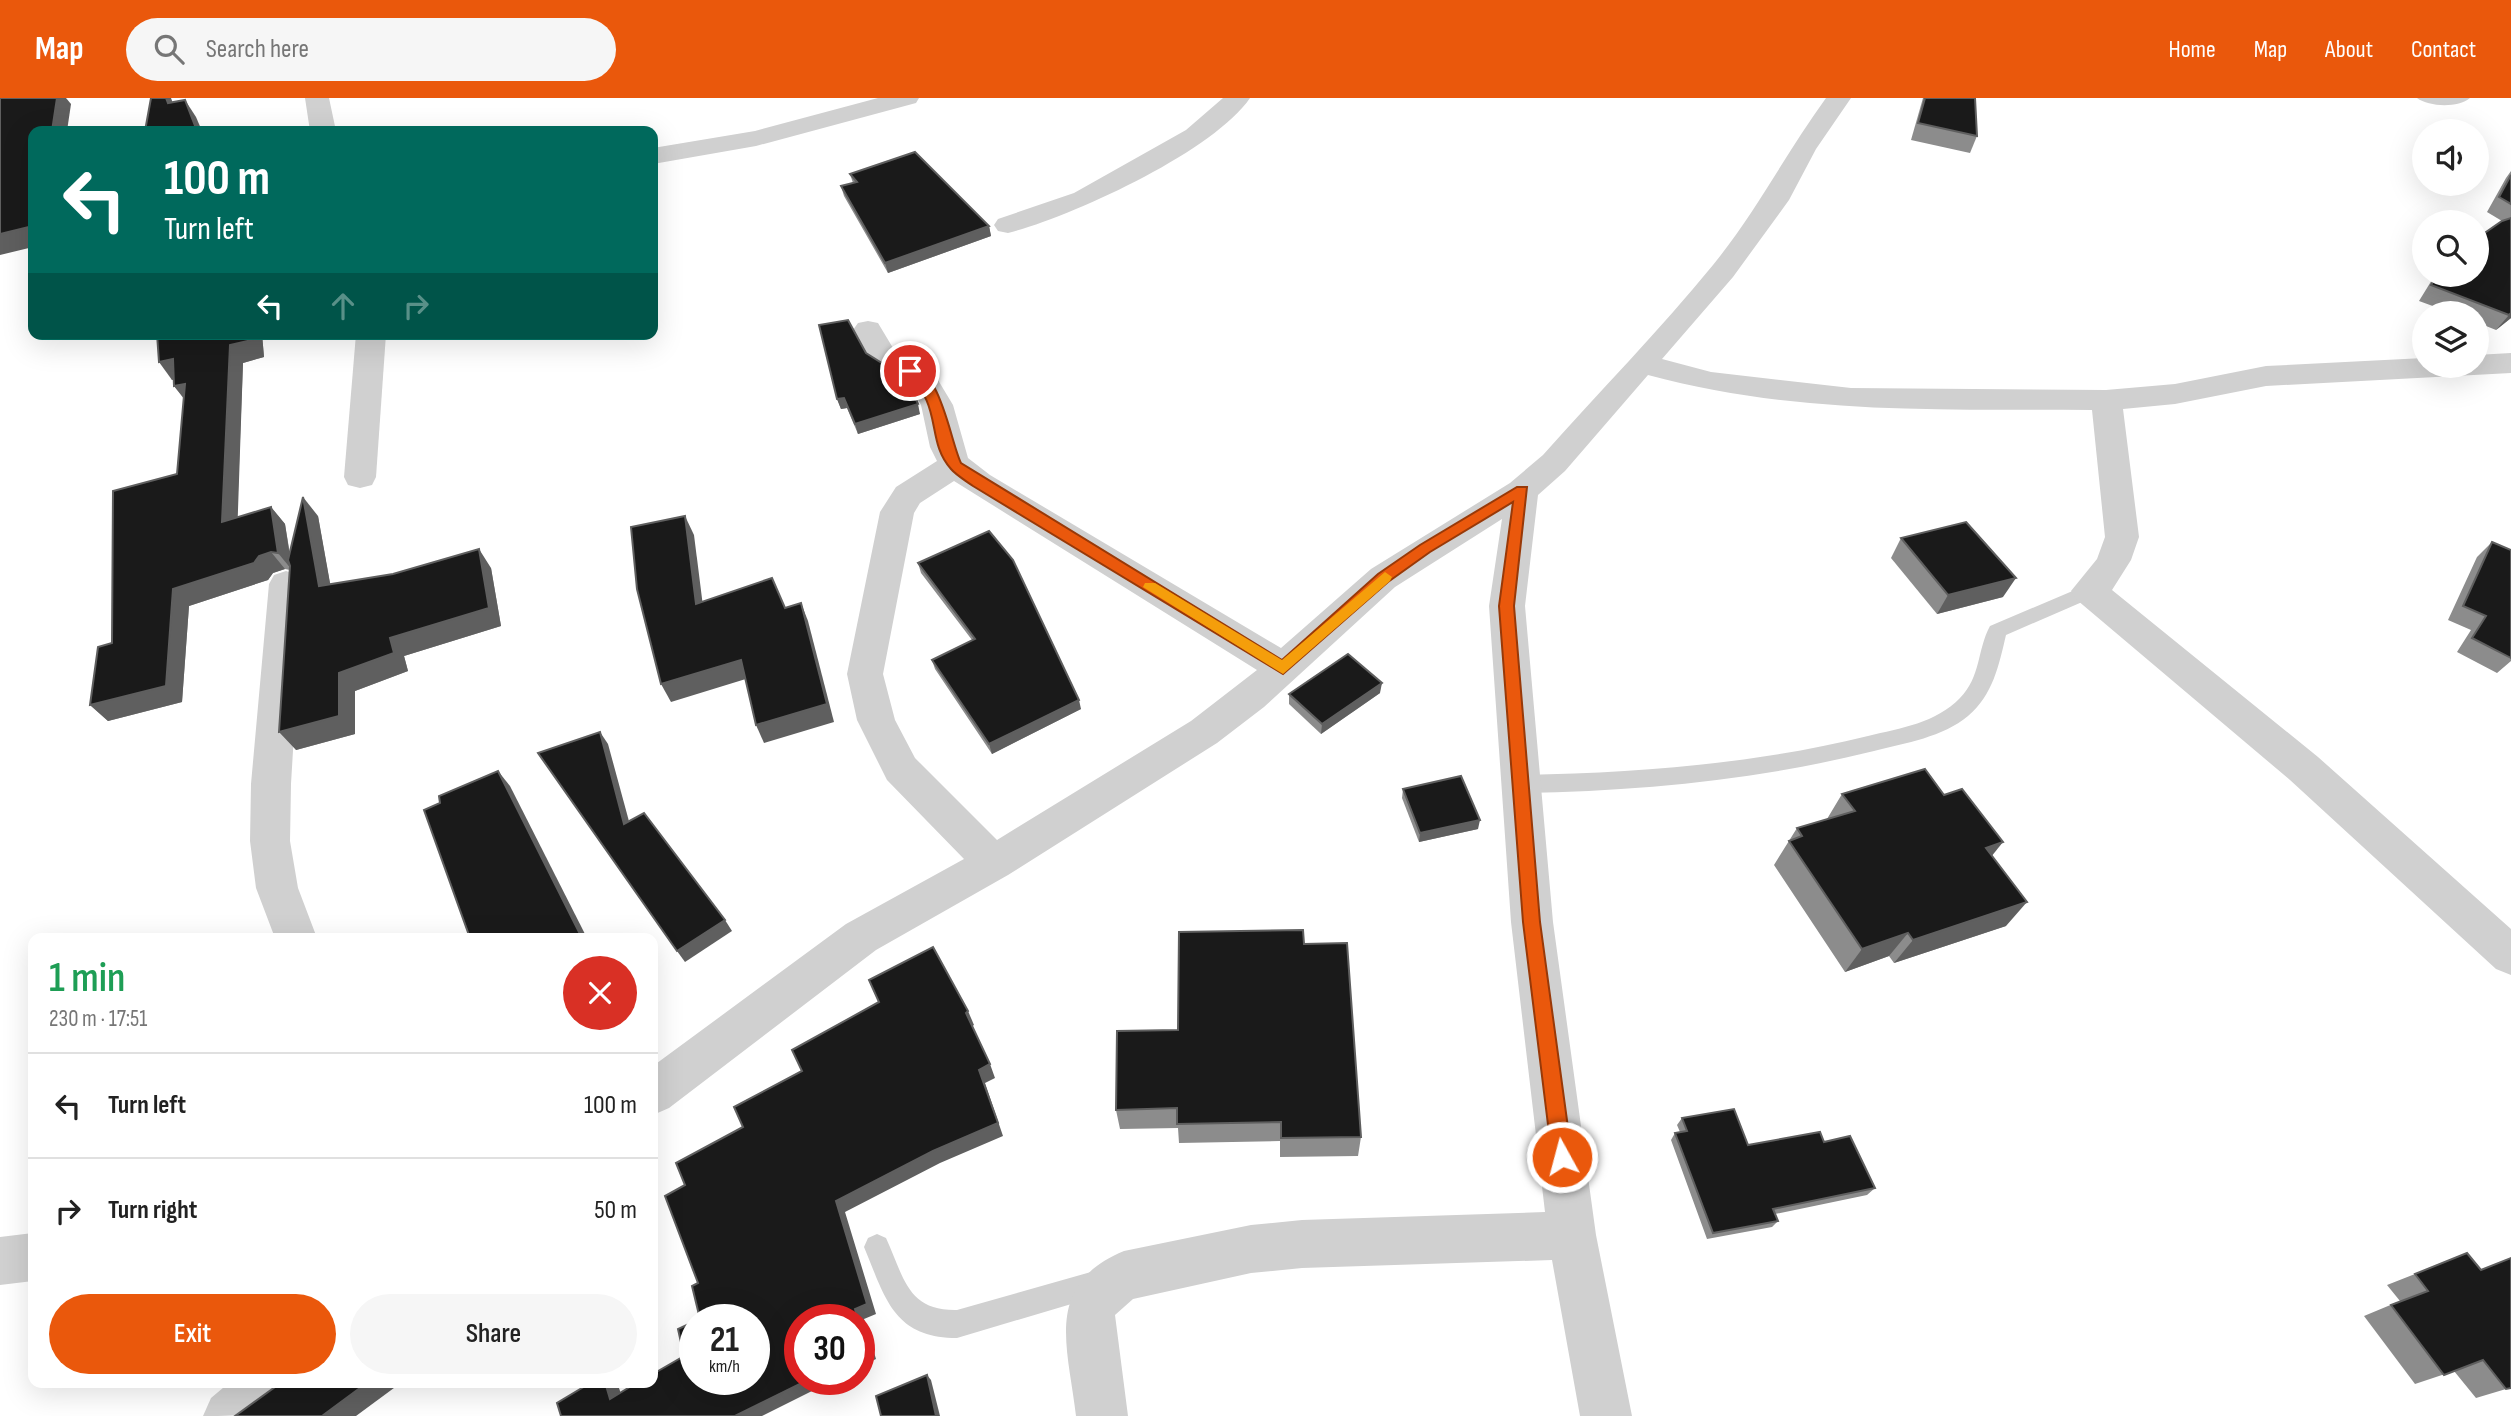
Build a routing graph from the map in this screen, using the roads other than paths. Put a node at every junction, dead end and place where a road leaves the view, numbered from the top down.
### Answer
1 (317, 98) edge
2 (907, 98) edge
3 (1238, 98) edge
4 (1839, 98) edge
5 (2424, 98) edge
6 (2463, 98) edge
7 (322, 126) edge
8 (658, 155) edge
9 (1008, 225) dead end
10 (868, 330) dead end
11 (370, 340) edge
12 (2511, 363) edge
13 (1643, 364) junction
14 (2106, 400) junction
15 (955, 466) junction
16 (359, 477) dead end
17 (1522, 491) junction
18 (286, 584) edge
19 (2089, 591) junction
20 (1283, 668) junction
21 (1521, 784) junction
22 (994, 863) junction
23 (294, 933) edge
24 (2511, 956) edge
25 (658, 1089) edge
26 (1572, 1235) junction
27 (877, 1247) dead end
28 (28, 1258) edge
29 (0, 1261) edge
30 (1124, 1276) junction
31 (265, 1388) edge
32 (229, 1416) edge
33 (1102, 1416) edge
34 (1606, 1416) edge

1 - 7 street
2 - 8 street
3 - 9 street
4 - 13 street
5 - 6 lane
10 - 15 street
11 - 16 street
12 - 14 street
13 - 14 street
13 - 17 street
14 - 19 street
15 - 20 street
15 - 22 street
17 - 20 street
17 - 21 street
18 - 23 street
19 - 21 lane
19 - 24 street
20 - 22 street
21 - 26 street
22 - 25 street
26 - 30 street
26 - 34 street
27 - 30 lane
28 - 29 street
30 - 33 street
31 - 32 street

